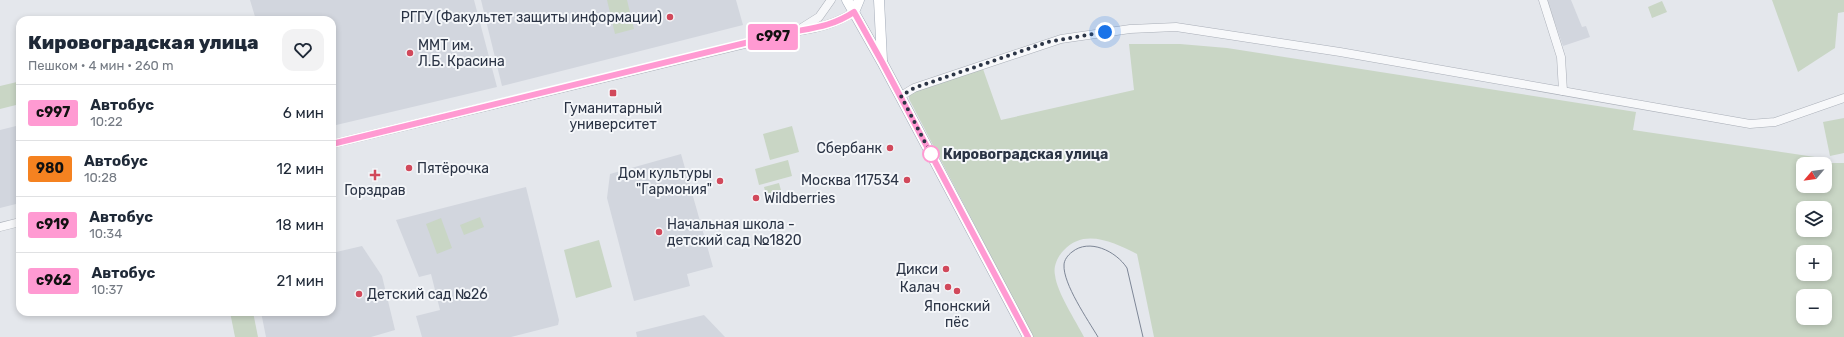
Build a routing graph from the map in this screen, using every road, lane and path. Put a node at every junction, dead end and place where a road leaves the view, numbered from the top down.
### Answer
1 (831, 0) edge
2 (847, 0) edge
3 (859, 0) edge
4 (879, 0) edge
5 (1543, 0) edge
6 (854, 12) junction
7 (794, 32) junction
8 (882, 62) junction
9 (1563, 91) junction
10 (901, 96) junction
11 (1844, 98) edge
12 (336, 143) edge
13 (16, 223) edge
14 (0, 227) edge
15 (1028, 337) edge

1 - 7 street
2 - 6 main road
3 - 6 main road
4 - 8 main road
5 - 9 street
6 - 7 street
6 - 8 main road
7 - 12 street
8 - 10 main road
9 - 10 street
9 - 11 street
10 - 15 main road
13 - 14 street

